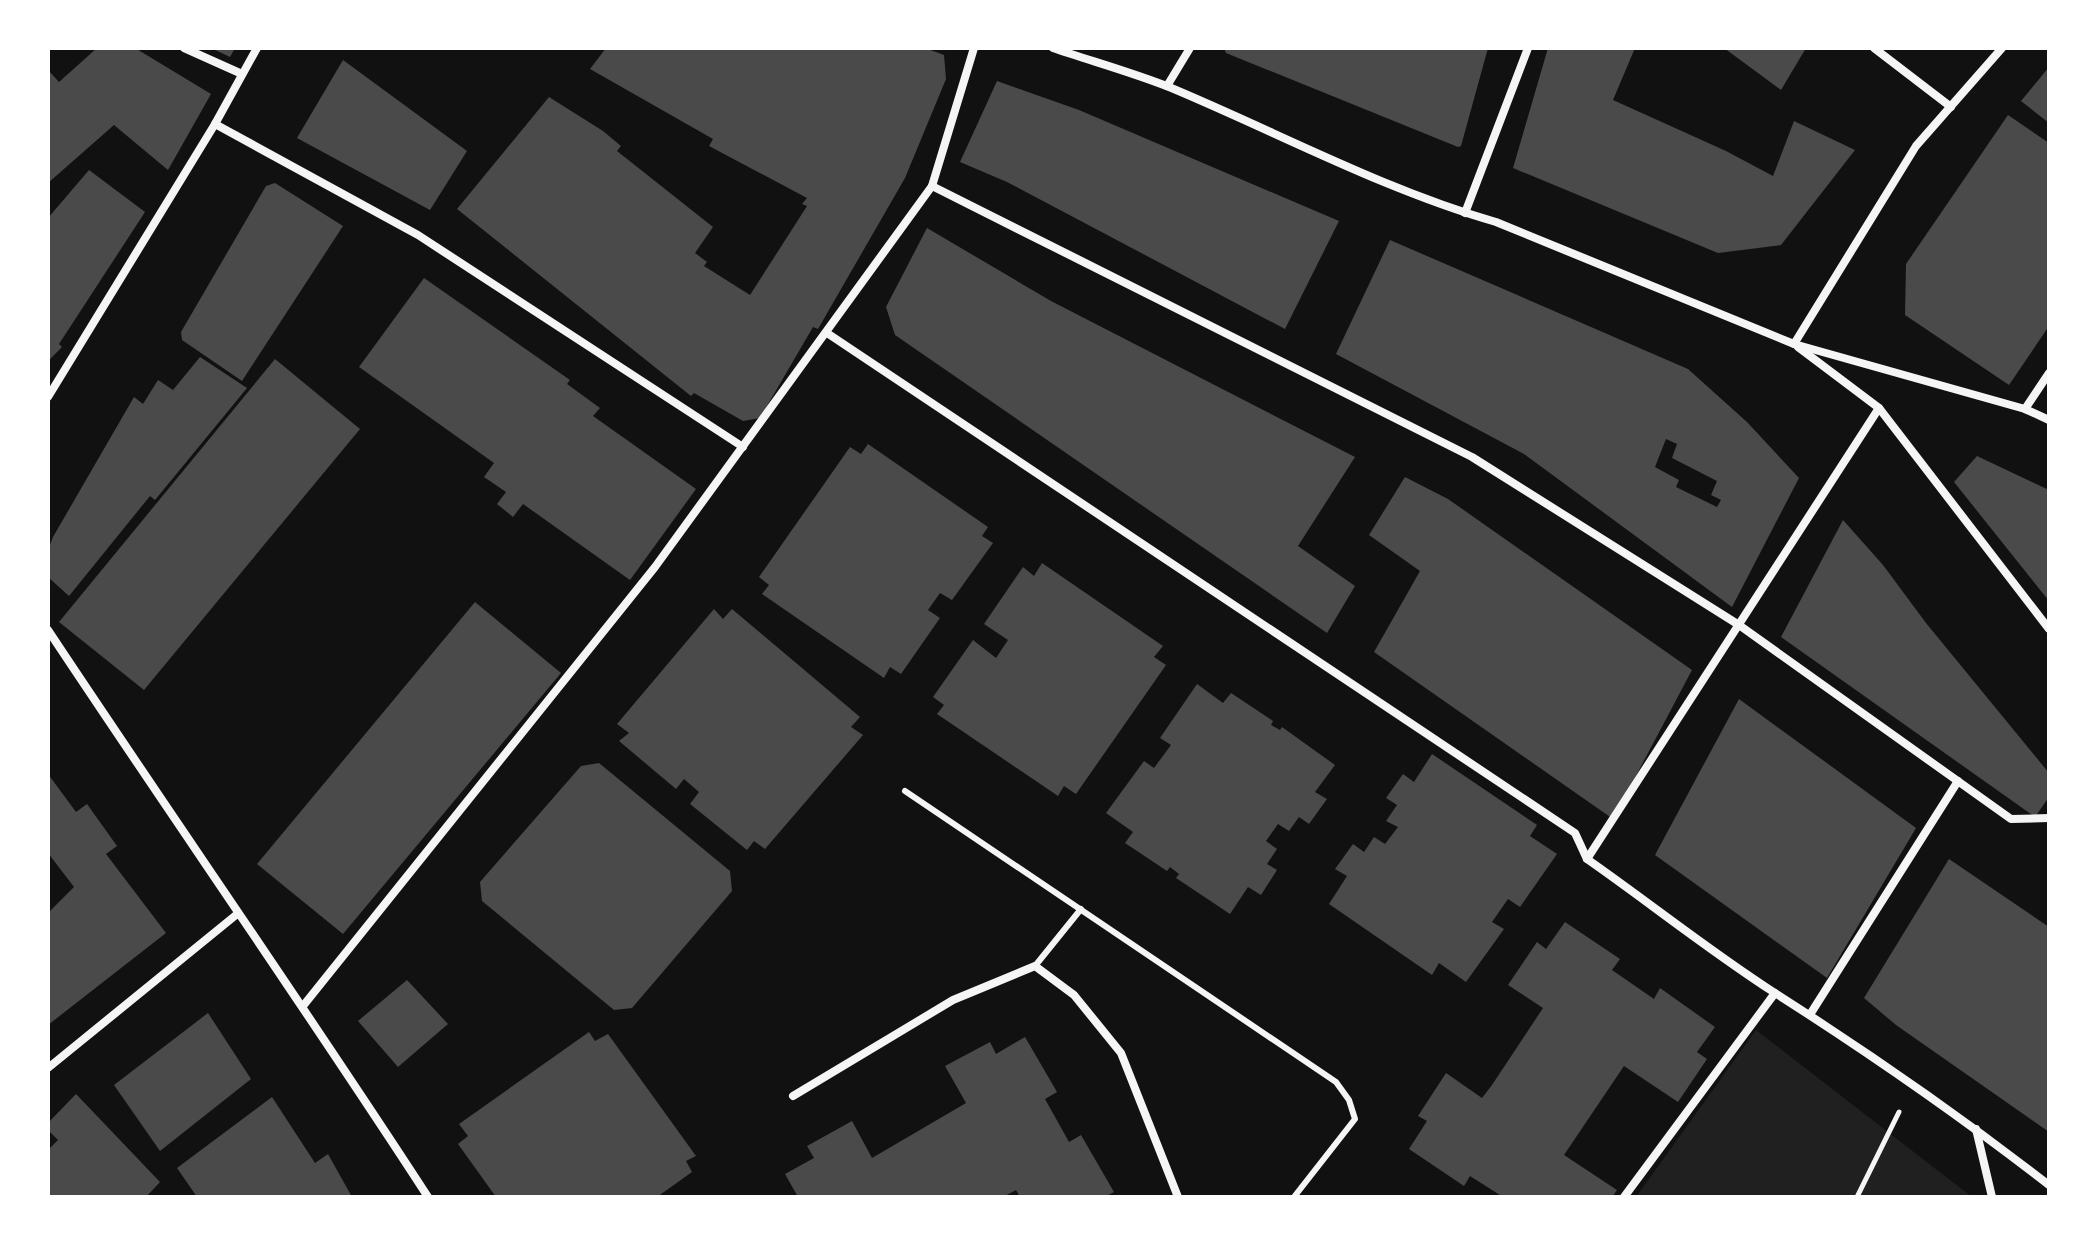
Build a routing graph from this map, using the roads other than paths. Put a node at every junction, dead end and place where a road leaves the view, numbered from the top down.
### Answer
1 (184, 48) edge
2 (257, 48) edge
3 (974, 48) edge
4 (1053, 48) edge
5 (1190, 48) edge
6 (1528, 48) edge
7 (1874, 48) edge
8 (2002, 48) edge
9 (242, 74) junction
10 (1167, 86) junction
11 (1951, 107) junction
12 (215, 124) junction
13 (932, 186) junction
14 (1465, 213) junction
15 (827, 333) junction
16 (1794, 344) junction
17 (2049, 373) edge
18 (48, 397) edge
19 (1879, 408) junction
20 (2025, 409) junction
21 (2049, 420) edge
22 (743, 447) junction
23 (1739, 625) junction
24 (2049, 629) edge
25 (48, 630) edge
26 (1958, 781) junction
27 (905, 791) dead end
28 (2049, 818) edge
29 (1587, 859) junction
30 (1081, 909) junction
31 (236, 915) junction
32 (1035, 966) junction
33 (1775, 993) junction
34 (303, 1006) junction
35 (1811, 1013) junction
36 (48, 1068) edge
37 (793, 1096) dead end
38 (1976, 1129) junction
39 (2049, 1185) edge
40 (428, 1197) edge
41 (1178, 1197) edge
42 (1294, 1197) edge
43 (1624, 1197) edge
44 (1992, 1197) edge

1 - 9 street
2 - 9 street
3 - 13 street
4 - 10 street
5 - 10 street
6 - 14 street
7 - 11 street
8 - 11 street
9 - 12 street
10 - 14 street
11 - 16 street
12 - 18 street
12 - 22 street
13 - 15 street
13 - 23 street
14 - 16 street
15 - 22 street
15 - 29 street
16 - 19 street
16 - 20 street
17 - 20 street
19 - 23 street
19 - 24 street
20 - 21 street
22 - 34 street
23 - 26 street
23 - 29 street
25 - 31 street
26 - 28 street
26 - 35 street
27 - 30 lane
29 - 33 street
30 - 32 lane
30 - 42 lane
31 - 34 street
31 - 36 street
32 - 37 street
32 - 41 street
33 - 35 street
33 - 43 street
34 - 40 street
35 - 38 street
38 - 39 street
38 - 44 street

